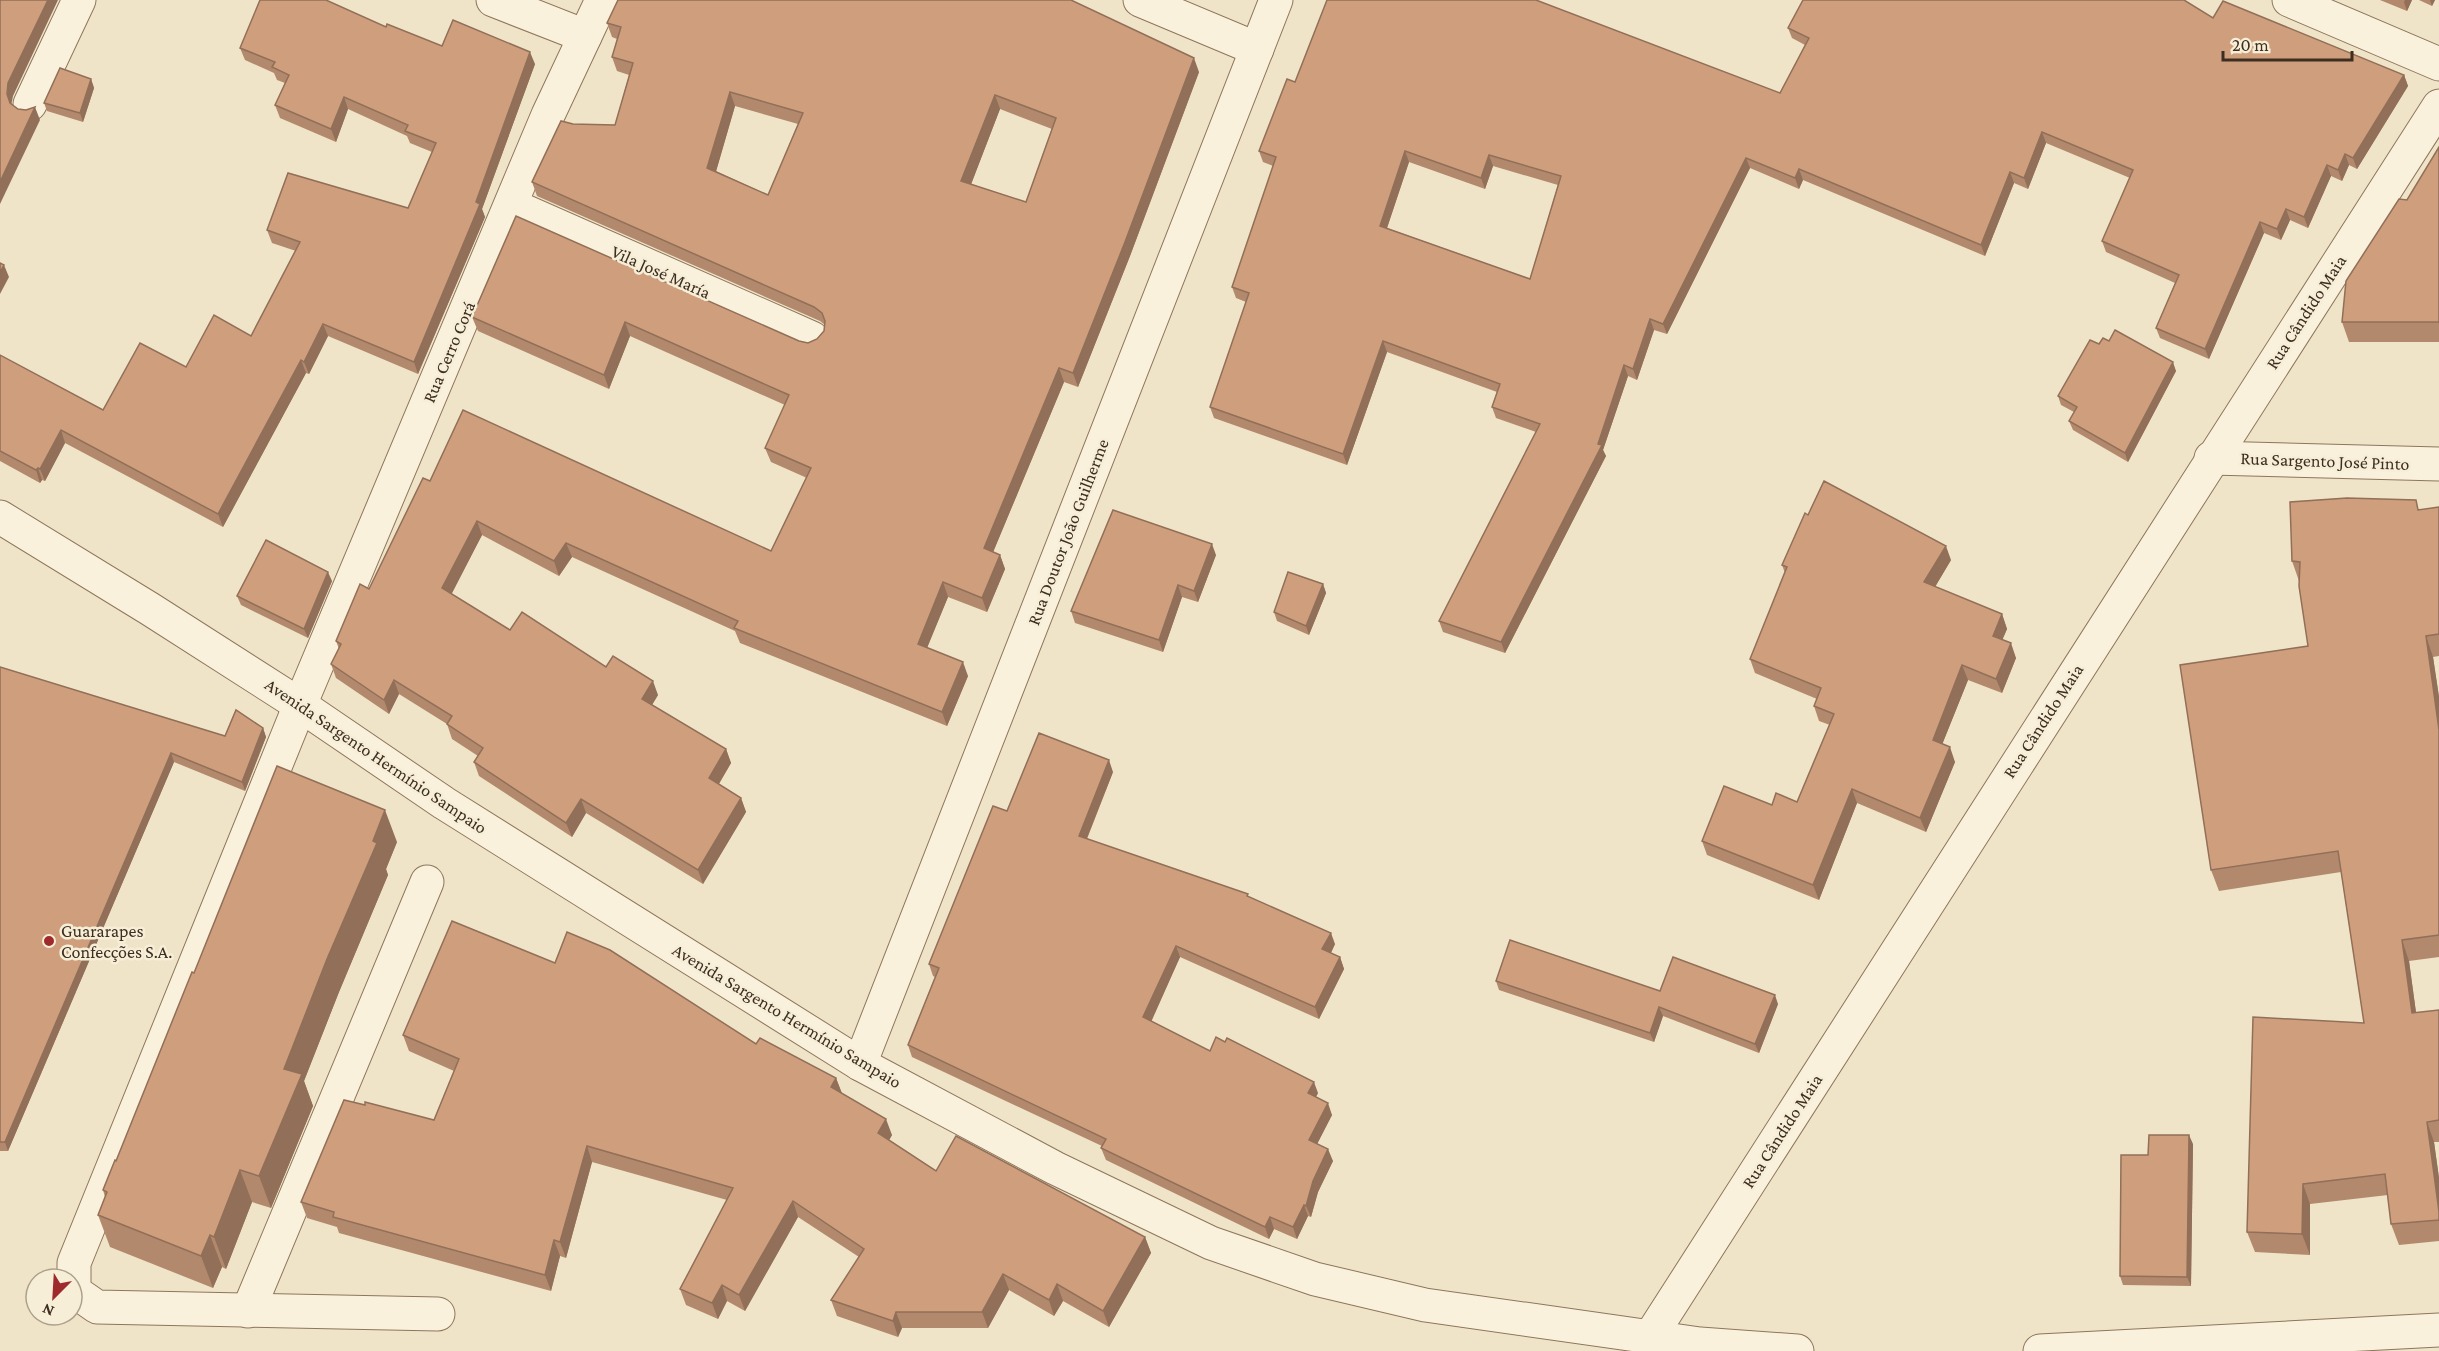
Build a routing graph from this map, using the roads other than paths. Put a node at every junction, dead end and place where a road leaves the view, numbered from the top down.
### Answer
1 (79, 0) edge
2 (493, 0) edge
3 (602, 0) edge
4 (1140, 0) edge
5 (1276, 0) edge
6 (2289, 0) edge
7 (585, 36) junction
8 (1257, 49) junction
9 (2439, 64) edge
10 (30, 104) dead end
11 (2439, 106) edge
12 (511, 205) junction
13 (812, 338) edge
14 (2211, 458) junction
15 (2439, 464) edge
16 (0, 517) edge
17 (300, 705) junction
18 (427, 882) dead end
19 (860, 1064) junction
20 (248, 1311) junction
21 (438, 1314) dead end
22 (2439, 1330) edge
23 (1650, 1337) junction
24 (1797, 1351) edge
25 (2040, 1351) edge

1 - 10 street
2 - 7 street
3 - 7 street, Rua Cerro Corá
4 - 8 street
5 - 8 street, Rua Doutor João Guilherme
6 - 9 street
7 - 12 street, Rua Cerro Corá
8 - 19 street, Rua Doutor João Guilherme
11 - 14 street, Rua Cândido Maia
12 - 13 street, Vila José María
12 - 17 street, Rua Cerro Corá
14 - 15 street, Rua Sargento José Pinto
14 - 23 street, Rua Cândido Maia
16 - 17 street, Avenida Sargento Hermínio Sampaio
17 - 19 street, Avenida Sargento Hermínio Sampaio
17 - 20 street, Rua Cerro Corá
18 - 20 street
19 - 23 street, Avenida Sargento Hermínio Sampaio
20 - 21 street
22 - 25 street
23 - 24 street, Avenida Sargento Hermínio Sampaio

